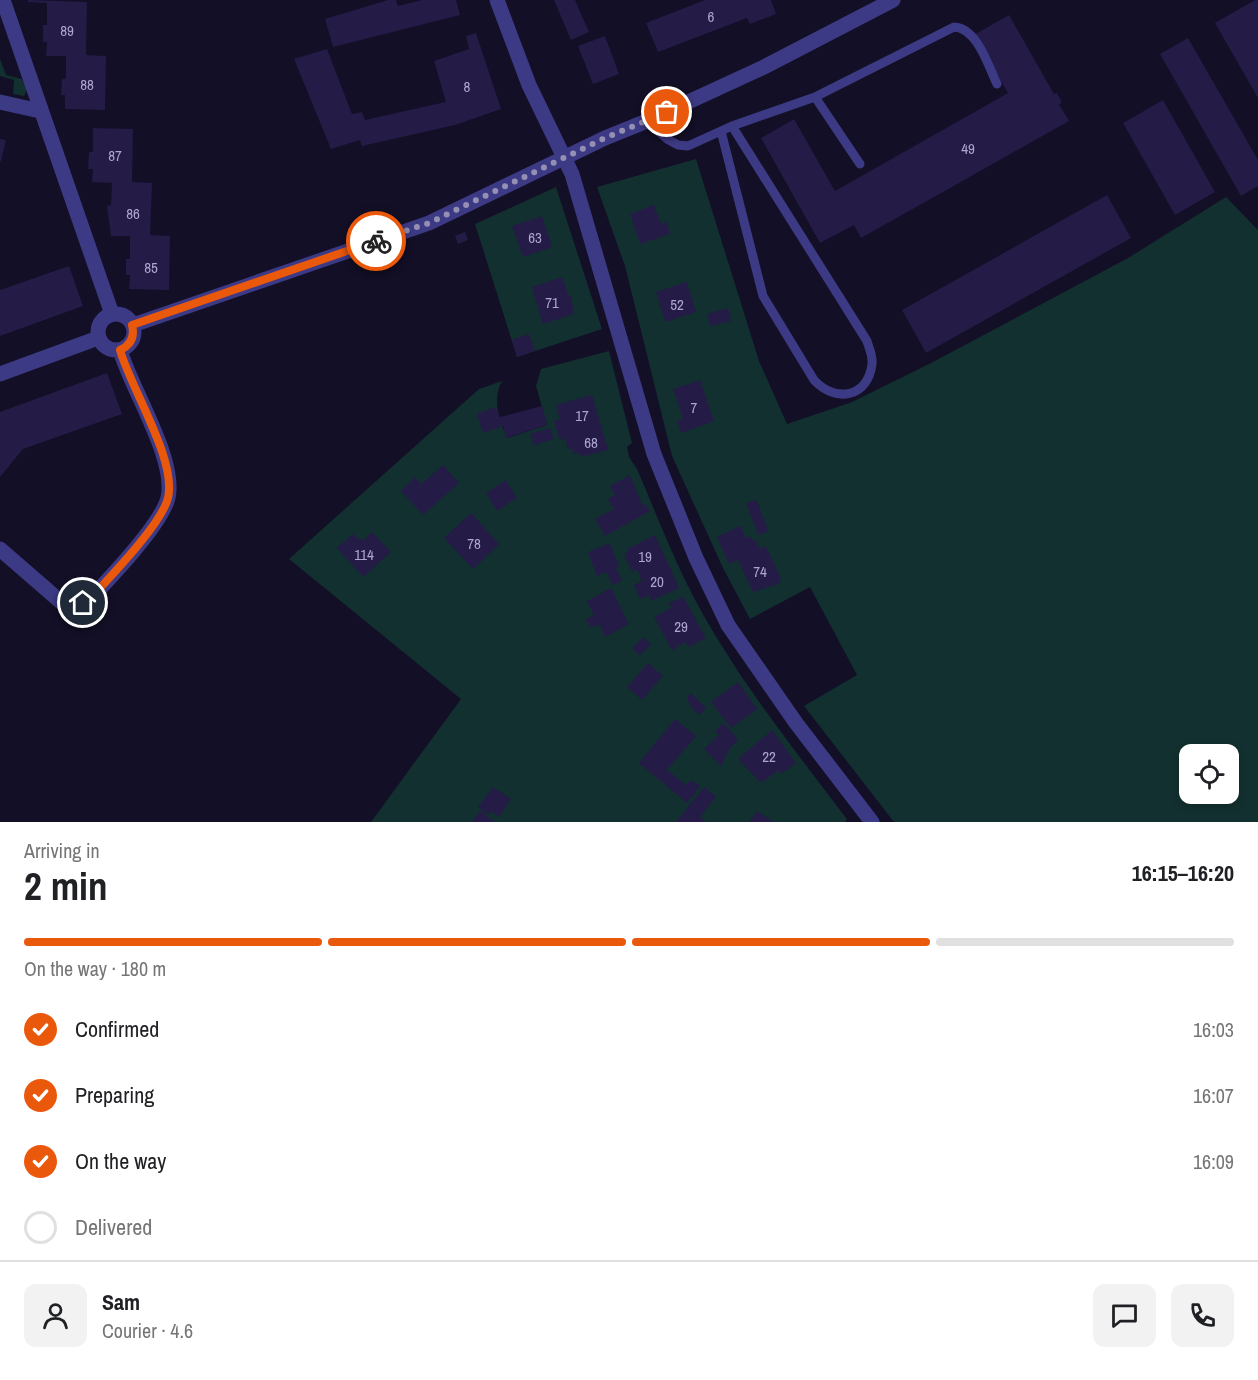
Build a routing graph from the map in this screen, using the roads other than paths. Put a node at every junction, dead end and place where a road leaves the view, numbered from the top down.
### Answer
1 (3, 0) edge
2 (497, 0) edge
3 (893, 0) edge
4 (997, 84) dead end
5 (815, 97) junction
6 (0, 102) edge
7 (40, 111) junction
8 (647, 122) junction
9 (732, 126) junction
10 (721, 131) junction
11 (565, 158) junction
12 (860, 164) dead end
13 (112, 314) junction
14 (132, 325) junction
15 (98, 338) junction
16 (120, 350) junction
17 (0, 375) edge
18 (0, 549) edge
19 (865, 819) edge

1 - 7 street
2 - 11 street
3 - 8 street
4 - 5 lane
5 - 9 lane
5 - 12 lane
6 - 7 street
7 - 13 street
8 - 10 lane
8 - 11 street
9 - 10 lane
9 - 10 lane
11 - 14 street
11 - 19 street
13 - 14 street
13 - 15 street
14 - 16 street
15 - 16 street
15 - 17 street
16 - 18 street

